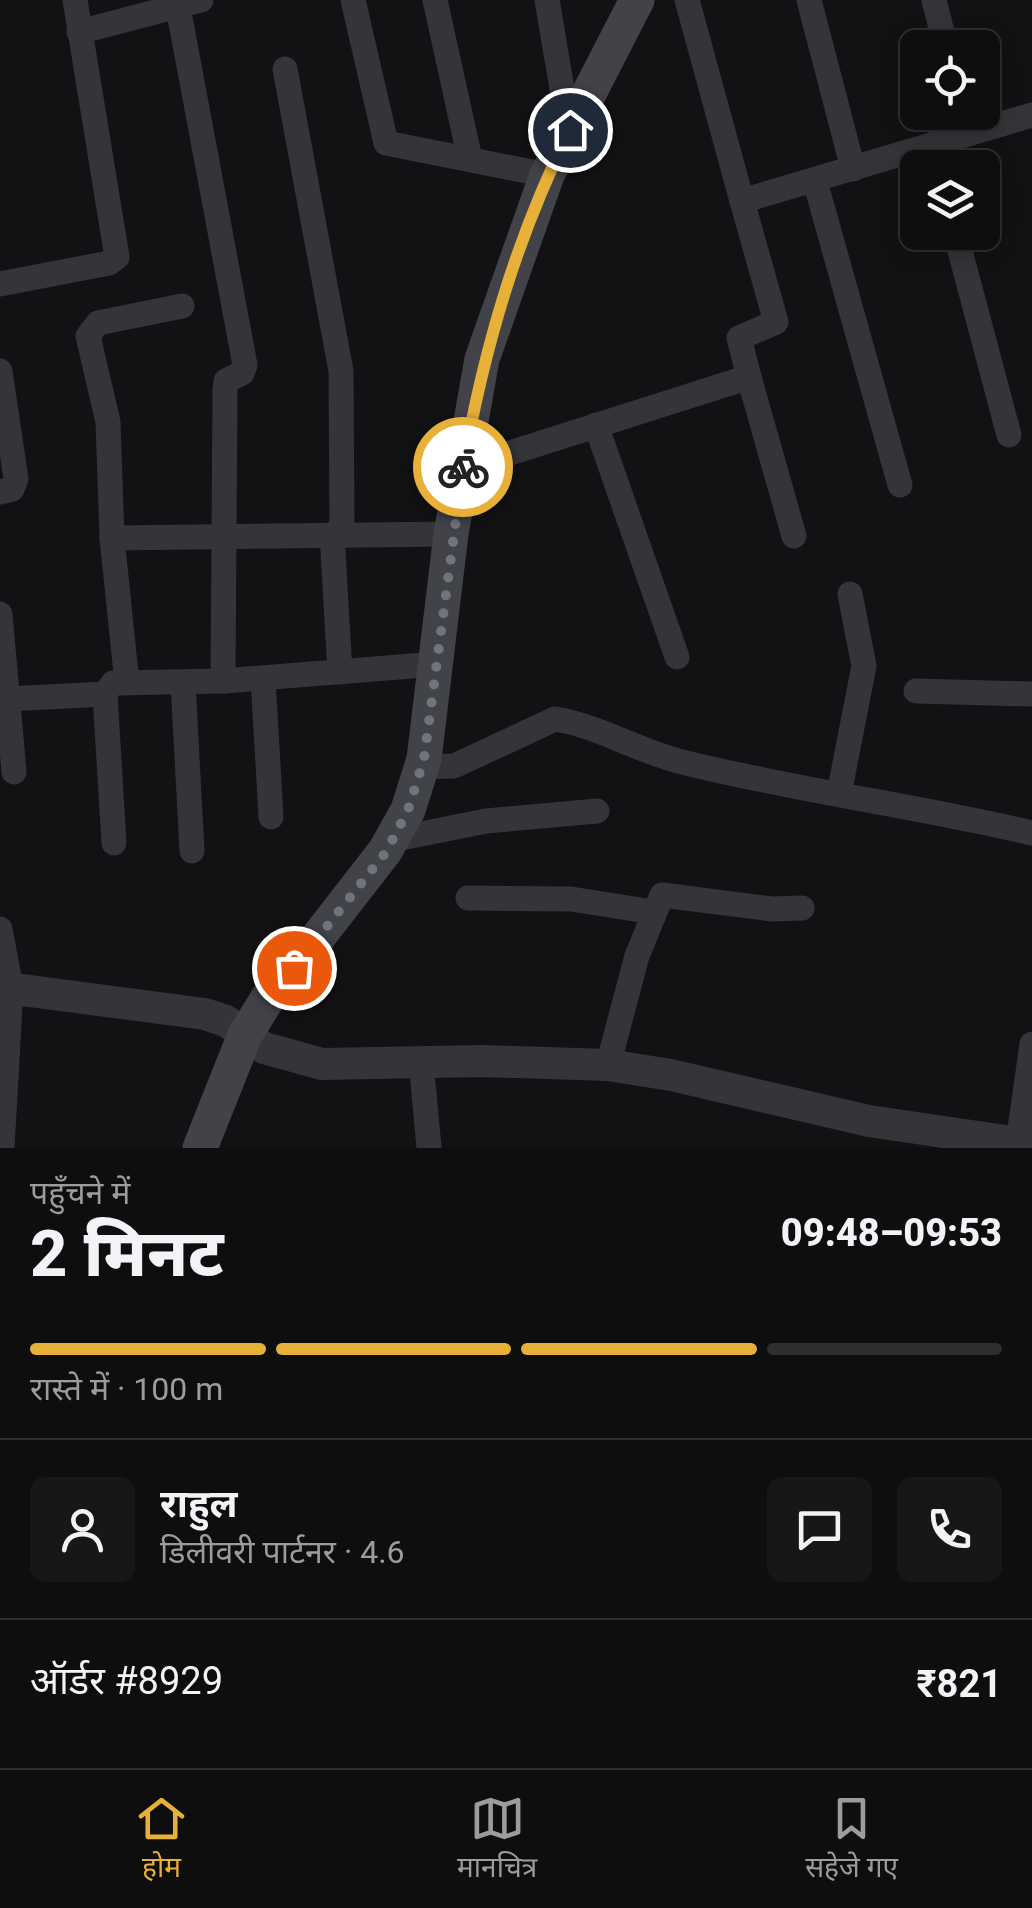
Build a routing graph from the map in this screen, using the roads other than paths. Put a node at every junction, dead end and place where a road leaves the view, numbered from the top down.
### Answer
1 (75, 0) edge
2 (353, 0) edge
3 (435, 0) edge
4 (547, 0) edge
5 (637, 0) edge
6 (686, 0) edge
7 (809, 0) edge
8 (934, 0) edge
9 (190, 3) edge
10 (942, 30) edge
11 (78, 32) junction
12 (285, 70) dead end
13 (1032, 115) edge
14 (1000, 119) edge
15 (570, 130) junction
16 (959, 130) edge
17 (940, 150) edge
18 (470, 158) junction
19 (900, 161) edge
20 (852, 169) junction
21 (547, 176) junction
22 (815, 181) junction
23 (742, 201) junction
24 (959, 250) edge
25 (0, 284) edge
26 (182, 306) dead end
27 (0, 371) edge
28 (749, 377) junction
29 (596, 425) junction
30 (1009, 435) dead end
31 (463, 468) junction
32 (900, 485) dead end
33 (0, 492) edge
34 (337, 534) junction
35 (451, 534) junction
36 (223, 535) junction
37 (794, 536) dead end
38 (112, 538) junction
39 (850, 594) dead end
40 (0, 614) edge
41 (677, 657) dead end
42 (437, 664) junction
43 (340, 672) junction
44 (263, 678) junction
45 (222, 681) junction
46 (184, 682) junction
47 (116, 688) junction
48 (916, 690) dead end
49 (1032, 694) edge
50 (8, 699) junction
51 (421, 767) junction
52 (14, 772) dead end
53 (839, 794) junction
54 (597, 810) dead end
55 (270, 817) dead end
56 (1032, 834) edge
57 (391, 840) junction
58 (114, 843) dead end
59 (192, 851) dead end
60 (468, 898) dead end
61 (802, 908) dead end
62 (653, 912) junction
63 (0, 929) edge
64 (5, 988) edge
65 (254, 1041) junction
66 (1032, 1044) edge
67 (421, 1061) junction
68 (608, 1065) junction
69 (1014, 1144) edge
70 (2, 1148) edge
71 (200, 1148) edge
72 (224, 1148) edge
73 (429, 1148) edge

1 - 11 street
2 - 18 street
3 - 18 street
4 - 15 street
5 - 15 main road
6 - 23 street
7 - 20 street
8 - 10 street
9 - 11 street
9 - 36 street
11 - 25 street
12 - 34 street
13 - 14 street
15 - 21 main road
16 - 17 street
18 - 21 street
19 - 20 street
20 - 22 street
21 - 31 main road
22 - 23 street
22 - 32 street
23 - 28 street
24 - 30 street
26 - 38 street
27 - 33 street
28 - 29 street
28 - 37 street
29 - 31 street
29 - 41 street
31 - 35 main road
34 - 35 street
34 - 36 street
34 - 43 street
35 - 42 main road
36 - 38 street
36 - 45 street
38 - 47 street
39 - 53 street
40 - 50 street
42 - 43 street
42 - 51 main road
43 - 44 street
44 - 45 street
44 - 55 street
45 - 46 street
46 - 47 street
46 - 59 street
47 - 50 street
47 - 58 street
48 - 49 street
50 - 52 street
51 - 53 street
51 - 57 main road
53 - 56 street
54 - 57 street
57 - 65 main road
60 - 62 street
61 - 62 street
62 - 68 street
63 - 64 street
64 - 65 street
64 - 70 street
65 - 67 street
65 - 71 main road
65 - 72 main road
66 - 69 street
67 - 68 street
67 - 73 street
68 - 69 street

